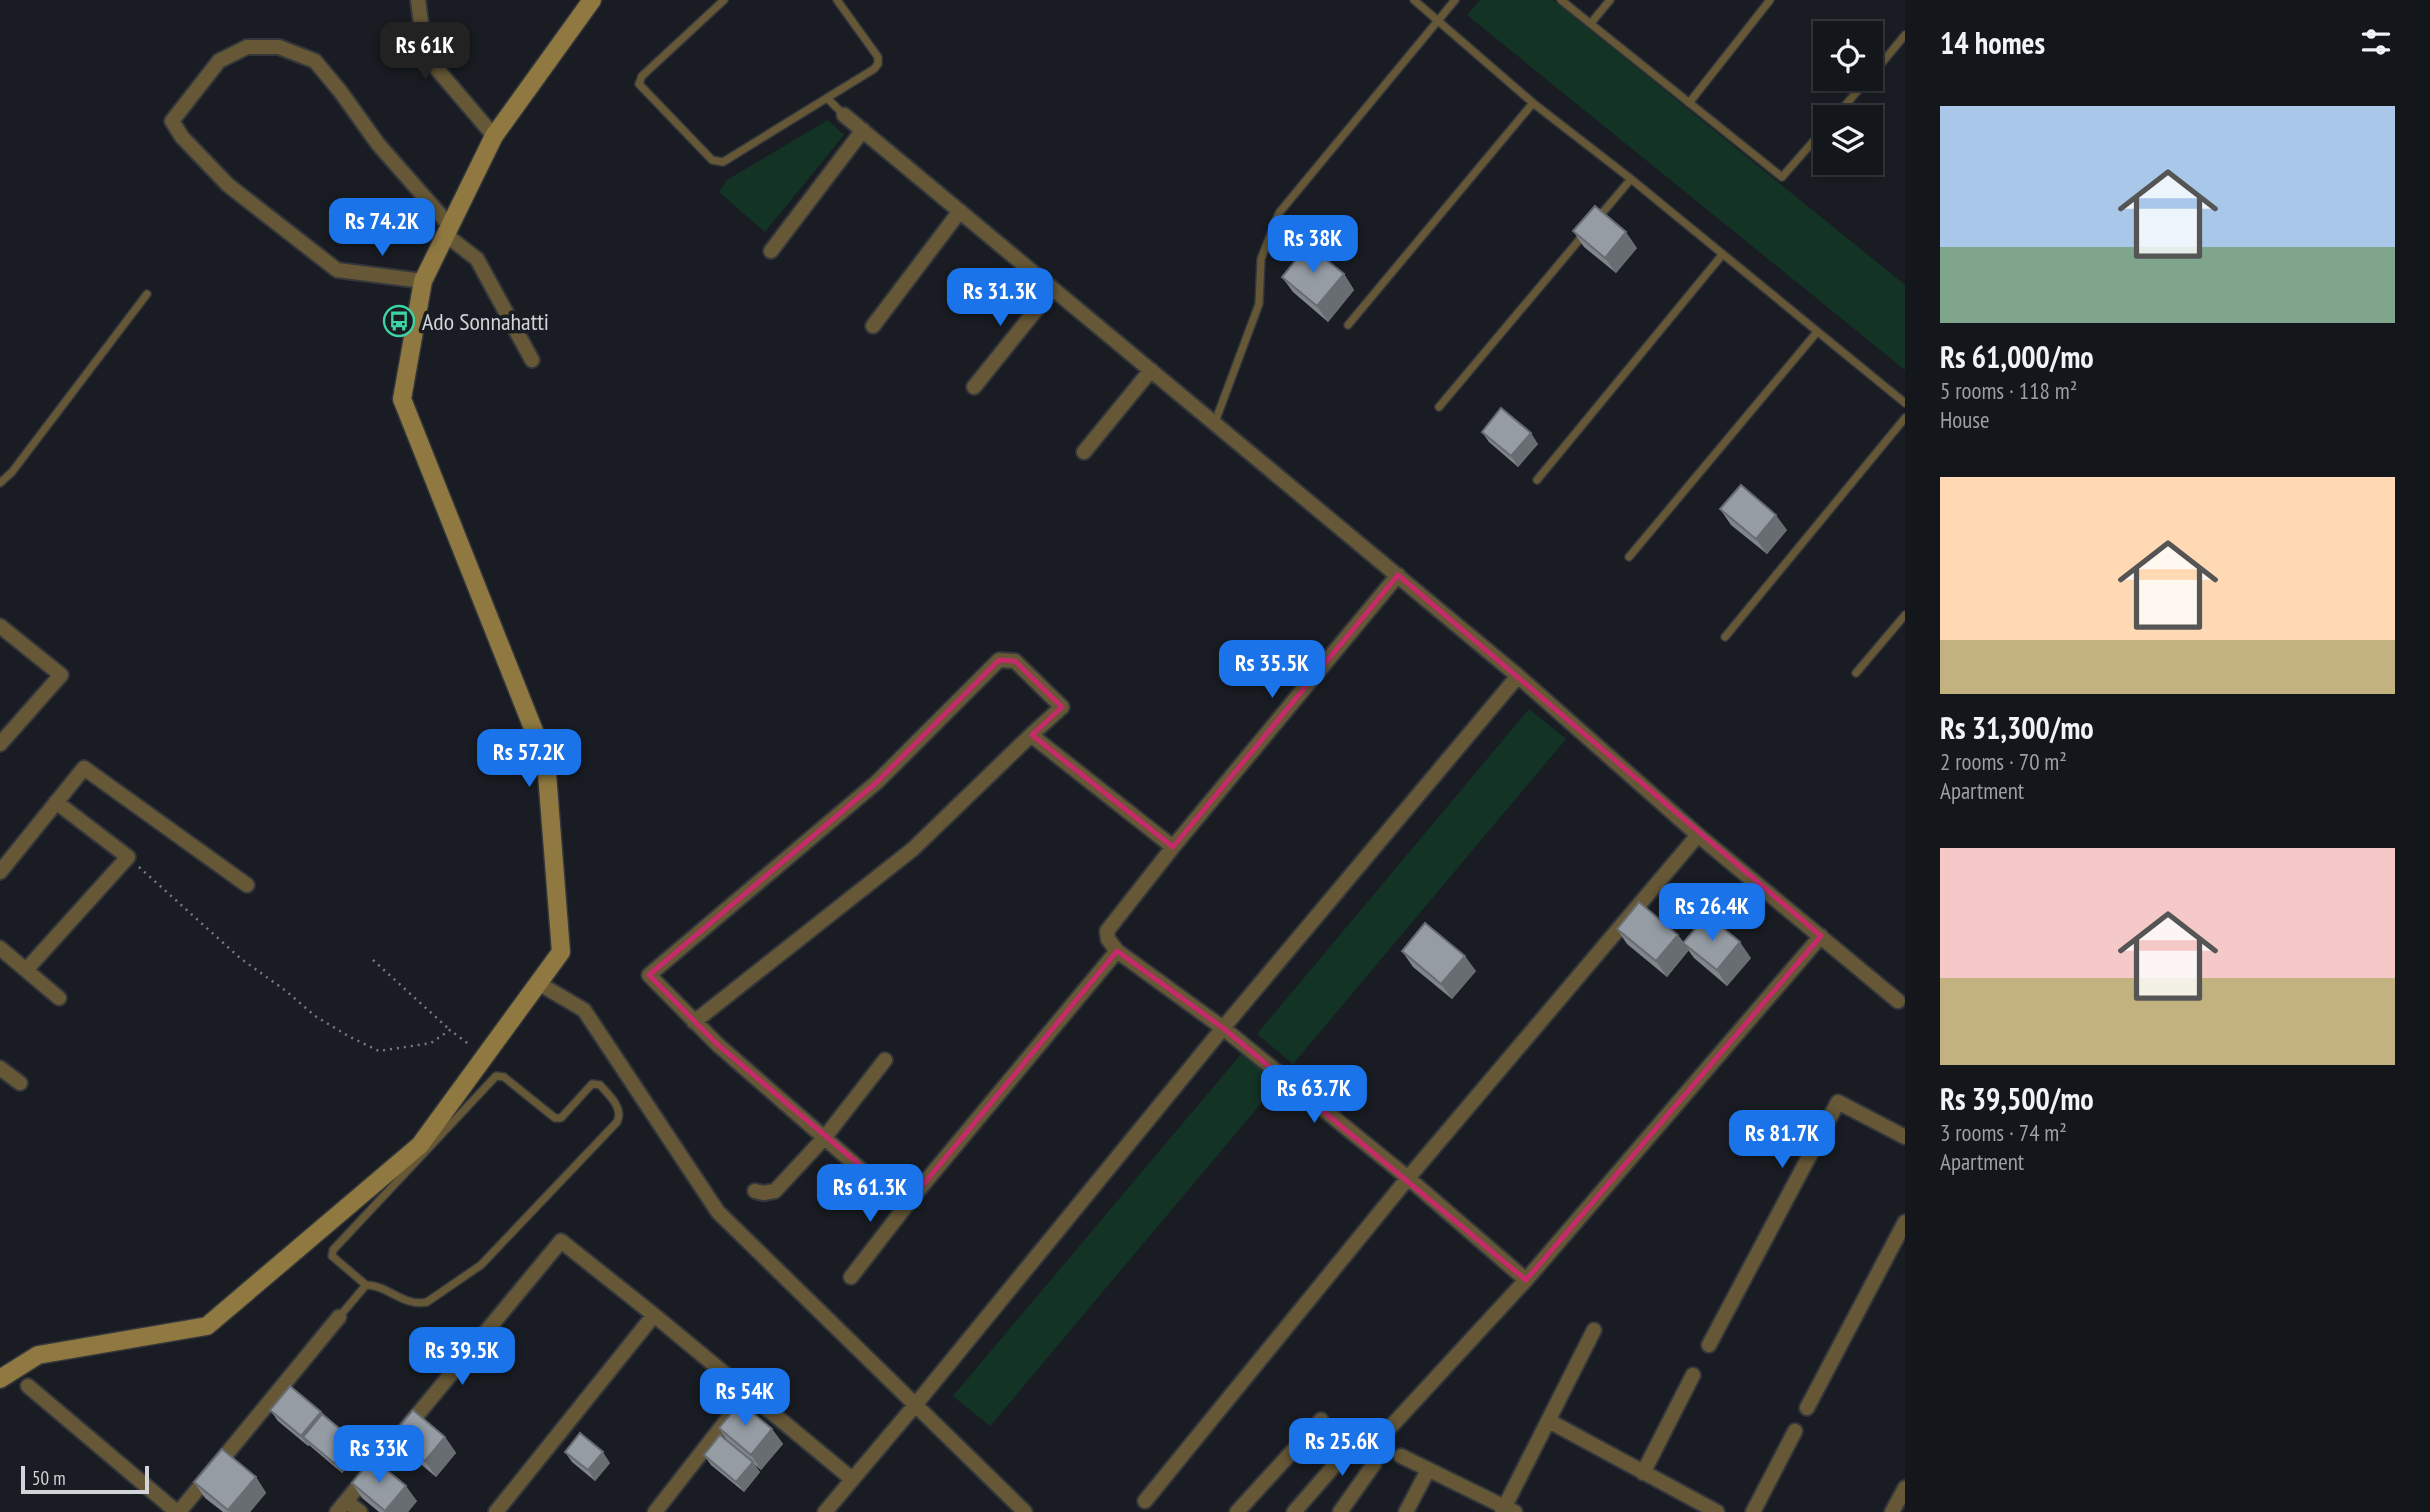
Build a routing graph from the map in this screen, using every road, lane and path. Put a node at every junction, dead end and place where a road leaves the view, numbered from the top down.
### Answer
1 (418, 0) edge
2 (592, 0) edge
3 (724, 0) edge
4 (837, 0) edge
5 (1414, 0) edge
6 (1455, 0) edge
7 (1561, 0) edge
8 (1610, 0) edge
9 (1770, 0) edge
10 (1438, 19) junction
11 (1591, 23) junction
12 (1905, 35) edge
13 (1883, 61) edge
14 (1857, 91) edge
15 (827, 98) junction
16 (1532, 103) junction
17 (1689, 103) junction
18 (1845, 105) edge
19 (844, 114) joint
20 (863, 130) junction
21 (494, 136) junction
22 (1813, 142) edge
23 (1631, 179) junction
24 (960, 211) junction
25 (1596, 220) edge
26 (448, 230) junction
27 (1587, 231) edge
28 (771, 251) dead end
29 (1722, 255) junction
30 (423, 281) junction
31 (1052, 290) junction
32 (147, 294) dead end
33 (1348, 325) dead end
34 (873, 326) dead end
35 (1816, 332) junction
36 (532, 360) dead end
37 (1151, 370) junction
38 (974, 387) dead end
39 (1905, 403) edge
40 (1439, 407) dead end
41 (1905, 418) edge
42 (1216, 422) junction
43 (1084, 452) dead end
44 (1537, 480) dead end
45 (0, 483) edge
46 (1629, 557) dead end
47 (1398, 576) junction
48 (1905, 615) edge
49 (0, 626) edge
50 (1725, 637) dead end
51 (1856, 673) dead end
52 (1518, 676) junction
53 (1031, 735) junction
54 (0, 744) edge
55 (56, 802) junction
56 (1698, 835) junction
57 (1173, 847) junction
58 (128, 858) junction
59 (0, 872) edge
60 (247, 885) dead end
61 (1821, 936) junction
62 (0, 948) edge
63 (1117, 951) junction
64 (373, 960) dead end
65 (26, 970) junction
66 (538, 983) junction
67 (59, 998) dead end
68 (1898, 1001) dead end
69 (694, 1022) junction
70 (1223, 1028) junction
71 (450, 1030) junction
72 (485, 1057) junction
73 (885, 1059) dead end
74 (0, 1068) edge
75 (20, 1083) dead end
76 (825, 1137) junction
77 (1905, 1137) edge
78 (1408, 1178) junction
79 (755, 1191) dead end
80 (917, 1192) junction
81 (1905, 1223) edge
82 (851, 1277) dead end
83 (1526, 1280) junction
84 (366, 1285) junction
85 (654, 1315) junction
86 (339, 1317) joint
87 (1594, 1330) dead end
88 (1709, 1345) dead end
89 (1693, 1375) dead end
90 (0, 1379) edge
91 (28, 1386) dead end
92 (748, 1392) junction
93 (916, 1404) junction
94 (1807, 1408) dead end
95 (1321, 1420) dead end
96 (1549, 1421) junction
97 (1795, 1431) dead end
98 (1374, 1446) dead end
99 (1401, 1456) dead end
100 (1341, 1458) dead end
101 (1374, 1464) dead end
102 (1428, 1470) junction
103 (1643, 1473) junction
104 (852, 1479) junction
105 (1905, 1488) edge
106 (1145, 1501) dead end
107 (342, 1506) edge
108 (1508, 1510) edge
109 (178, 1512) edge
110 (360, 1512) edge
111 (496, 1512) edge
112 (656, 1512) edge
113 (825, 1512) edge
114 (1025, 1512) edge
115 (1237, 1512) edge
116 (1294, 1512) edge
117 (1340, 1512) edge
118 (1406, 1512) edge
119 (1717, 1512) edge
120 (1753, 1512) edge
121 (1892, 1512) edge

1 - 21 street
2 - 21 street
3 - 15 lane
4 - 15 lane
5 - 10 lane
6 - 10 lane
7 - 11 lane
8 - 11 lane
9 - 17 lane
10 - 16 lane
10 - 42 lane
11 - 17 lane
12 - 13 lane
14 - 18 lane
15 - 19 lane
16 - 23 lane
16 - 33 lane
17 - 22 lane
19 - 20 street
20 - 24 street
20 - 28 street
21 - 26 street
23 - 25 lane
23 - 29 lane
24 - 31 street
24 - 34 street
26 - 30 street
26 - 30 street
26 - 36 street
27 - 40 lane
29 - 35 lane
29 - 44 lane
30 - 66 street
31 - 37 street
31 - 38 street
32 - 45 lane
35 - 39 lane
35 - 46 lane
37 - 42 street
37 - 43 street
41 - 50 lane
42 - 47 street
47 - 52 street
47 - 57 street
48 - 51 lane
49 - 54 street
52 - 56 street
52 - 70 street
53 - 57 street
53 - 69 street
53 - 69 street
55 - 58 street
55 - 59 street
55 - 60 street
56 - 61 street
56 - 78 street
57 - 63 street
58 - 65 street
58 - 71 path
61 - 68 street
61 - 83 street
62 - 65 street
63 - 70 street
63 - 80 street
64 - 71 path
65 - 67 street
66 - 72 street
66 - 93 street
69 - 76 street
70 - 78 street
70 - 93 street
71 - 72 path
72 - 90 street
73 - 76 street
74 - 75 street
76 - 79 street
76 - 80 street
77 - 88 street
78 - 83 street
78 - 106 street
80 - 82 street
81 - 94 street
83 - 98 street
84 - 84 lane
84 - 86 lane
85 - 92 street
85 - 107 street
85 - 111 street
86 - 109 street
87 - 96 street
89 - 103 street
91 - 109 street
92 - 104 street
92 - 112 street
93 - 104 street
93 - 114 street
95 - 115 street
96 - 103 street
96 - 108 street
97 - 120 street
99 - 102 street
100 - 116 street
101 - 117 street
102 - 108 street
102 - 118 street
103 - 119 street
104 - 113 street
105 - 121 street
107 - 110 street

